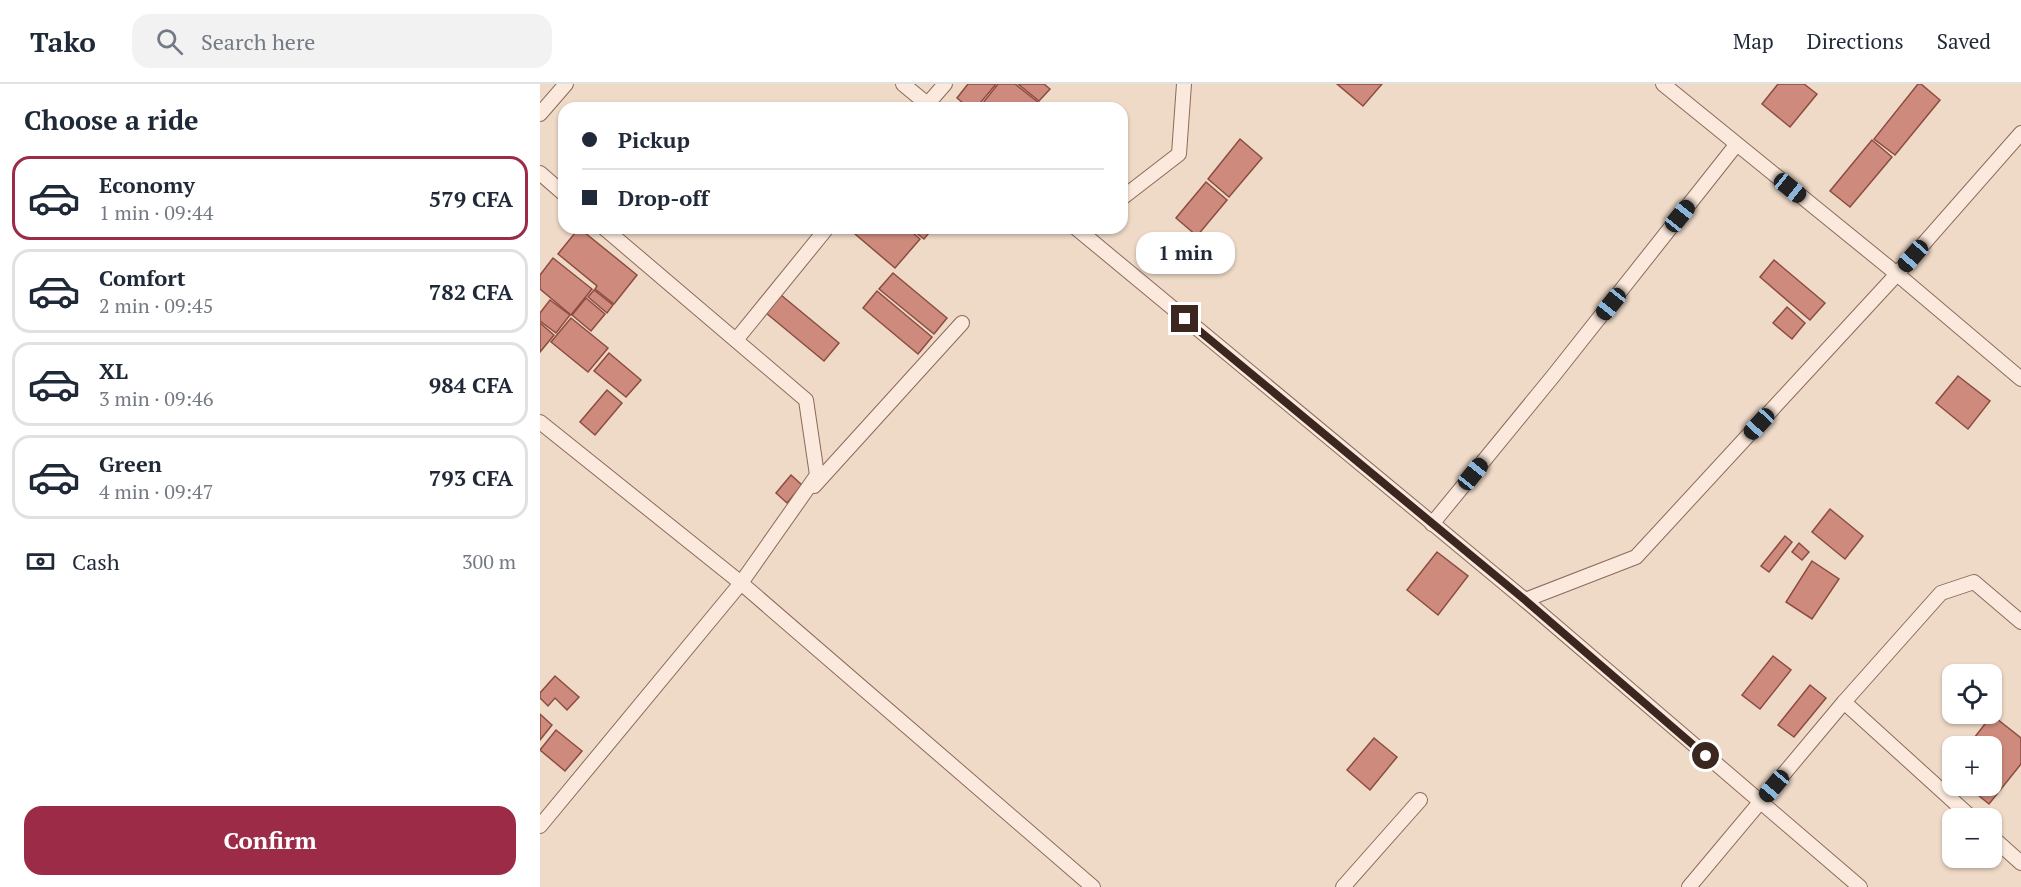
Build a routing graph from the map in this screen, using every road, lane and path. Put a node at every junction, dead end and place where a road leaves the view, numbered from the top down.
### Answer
1 (566, 84) edge
2 (903, 84) edge
3 (945, 84) edge
4 (1184, 84) edge
5 (1664, 84) edge
6 (923, 102) edge
7 (932, 102) edge
8 (540, 114) edge
9 (2021, 133) edge
10 (1737, 145) junction
11 (540, 173) edge
12 (558, 189) edge
13 (1128, 193) edge
14 (611, 234) edge
15 (822, 234) edge
16 (1086, 234) edge
17 (1898, 274) junction
18 (962, 323) dead end
19 (736, 340) junction
20 (2021, 379) edge
21 (540, 422) edge
22 (795, 507) junction
23 (1432, 524) junction
24 (741, 583) junction
25 (1525, 600) junction
26 (2021, 622) edge
27 (1844, 702) junction
28 (1420, 800) dead end
29 (1760, 802) junction
30 (1960, 808) edge
31 (540, 826) edge
32 (2002, 846) edge
33 (2021, 863) edge
34 (1093, 887) edge
35 (1343, 887) edge
36 (1689, 887) edge
37 (1860, 887) edge

1 - 8 street
2 - 6 street
3 - 7 street
4 - 13 street
5 - 10 street
9 - 17 street
10 - 17 street
10 - 23 street
11 - 12 street
14 - 19 street
15 - 19 street
16 - 23 street
17 - 20 street
17 - 25 street
18 - 22 street
19 - 22 street
21 - 24 street
22 - 24 street
23 - 25 street
24 - 31 street
24 - 34 street
25 - 29 street
26 - 27 street
27 - 29 street
27 - 30 street
28 - 35 street
29 - 36 street
29 - 37 street
32 - 33 street

